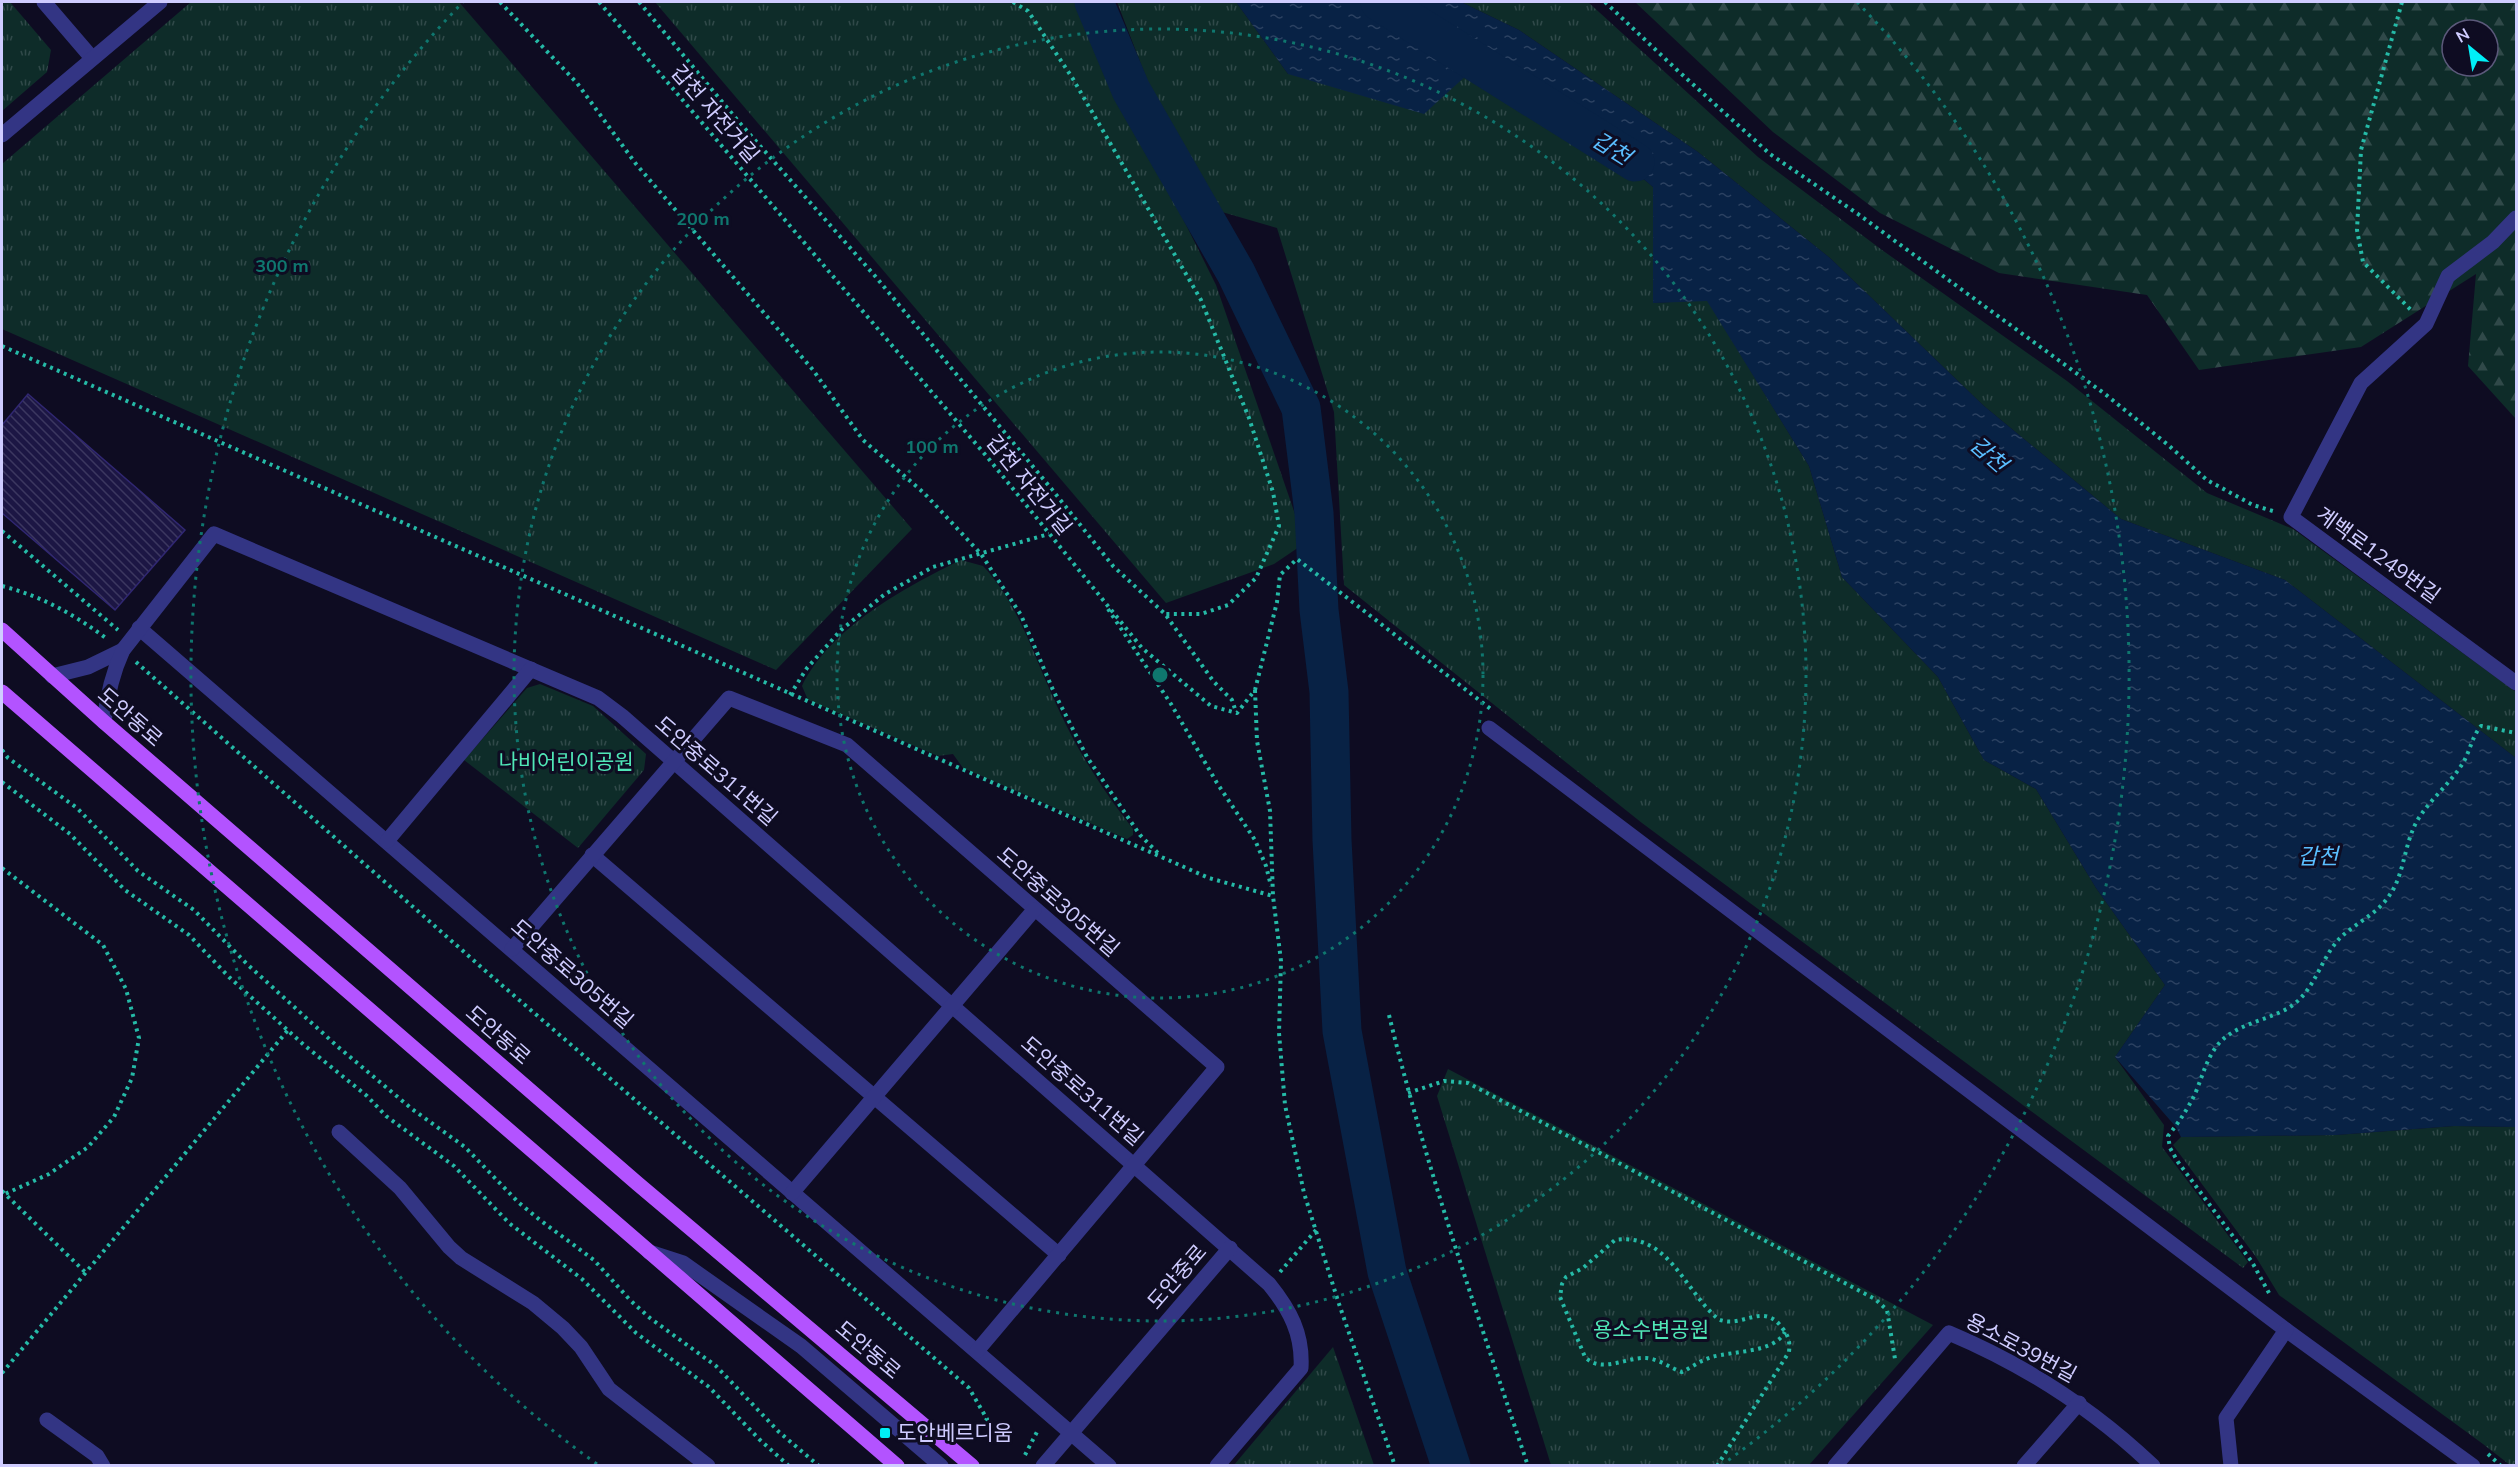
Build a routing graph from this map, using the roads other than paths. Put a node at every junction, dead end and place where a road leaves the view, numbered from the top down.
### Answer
1 (44, 2) edge
2 (160, 2) edge
3 (92, 58) junction
4 (2, 135) edge
5 (2517, 218) edge
6 (139, 628) junction
7 (2, 630) edge
8 (123, 650) junction
9 (531, 669) junction
10 (52, 676) junction
11 (2517, 683) edge
12 (2, 692) edge
13 (104, 722) junction
14 (1489, 728) dead end
15 (673, 762) junction
16 (387, 841) junction
17 (592, 855) junction
18 (1034, 910) junction
19 (512, 949) junction
20 (953, 1005) junction
21 (874, 1097) junction
22 (339, 1132) dead end
23 (1135, 1165) junction
24 (792, 1193) junction
25 (1230, 1248) junction
26 (649, 1252) junction
27 (1059, 1255) junction
28 (2286, 1330) junction
29 (977, 1351) junction
30 (2079, 1403) junction
31 (46, 1420) dead end
32 (1071, 1433) junction
33 (103, 1466) edge
34 (708, 1466) edge
35 (897, 1466) edge
36 (941, 1466) edge
37 (972, 1466) edge
38 (1043, 1466) edge
39 (1109, 1466) edge
40 (1217, 1466) edge
41 (1835, 1466) edge
42 (2024, 1466) edge
43 (2153, 1466) edge
44 (2231, 1466) edge
45 (2473, 1466) edge

1 - 3 street
2 - 3 street
3 - 4 street
5 - 11 street, 계백로1249번길
6 - 8 street, 도안중로311번길
6 - 9 street, 도안중로311번길
6 - 16 street, 도안중로305번길
7 - 10 main road, 도안동로
8 - 10 street
8 - 13 street
9 - 15 street, 도안중로311번길
9 - 16 street
10 - 13 main road, 도안동로
12 - 26 main road
13 - 37 main road, 도안동로
14 - 28 street
15 - 17 street
15 - 18 street, 도안중로305번길
15 - 20 street, 도안중로311번길
16 - 19 street, 도안중로305번길
17 - 19 street
17 - 21 street
18 - 20 street
18 - 23 street, 도안중로305번길
19 - 24 street, 도안중로305번길
20 - 21 street
20 - 23 street, 도안중로311번길
21 - 24 street
21 - 27 street
22 - 34 street
23 - 25 street, 도안중로311번길
23 - 27 street, 도안중로305번길
24 - 29 street, 도안중로305번길
25 - 32 street, 도안중로
25 - 40 street, 도안중로
26 - 35 main road
26 - 36 street
27 - 29 street, 도안중로305번길
28 - 44 street
28 - 45 street
29 - 32 street, 도안중로305번길
30 - 41 street, 용소로39번길
30 - 42 street
30 - 43 street, 용소로39번길
31 - 33 street
32 - 38 street, 도안중로
32 - 39 street

